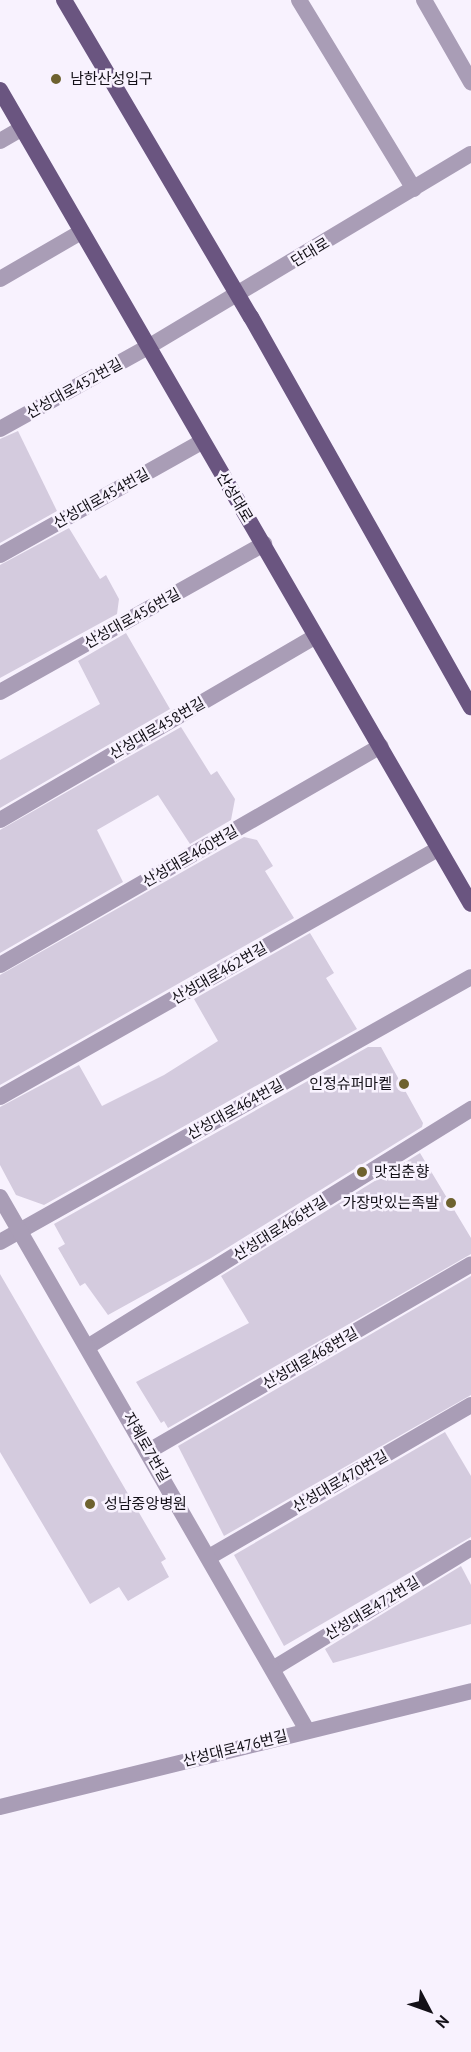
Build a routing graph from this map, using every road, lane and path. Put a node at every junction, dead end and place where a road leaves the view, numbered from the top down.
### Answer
1 (64, 0) edge
2 (299, 0) edge
3 (424, 0) edge
4 (471, 82) edge
5 (0, 90) edge
6 (21, 129) junction
7 (0, 141) edge
8 (471, 154) edge
9 (414, 189) junction
10 (81, 232) junction
11 (0, 279) edge
12 (237, 296) junction
13 (148, 347) junction
14 (0, 429) edge
15 (201, 442) junction
16 (264, 544) junction
17 (0, 555) edge
18 (315, 636) junction
19 (0, 692) edge
20 (471, 707) edge
21 (381, 746) junction
22 (0, 820) edge
23 (438, 849) junction
24 (471, 904) edge
25 (0, 965) edge
26 (471, 977) edge
27 (0, 1097) edge
28 (471, 1109) edge
29 (0, 1197) edge
30 (19, 1229) junction
31 (0, 1242) edge
32 (471, 1264) edge
33 (89, 1346) junction
34 (471, 1405) edge
35 (149, 1451) junction
36 (471, 1548) edge
37 (209, 1557) junction
38 (274, 1668) junction
39 (471, 1691) edge
40 (307, 1730) junction
41 (0, 1807) edge

1 - 12 main road
2 - 9 street
3 - 4 street
5 - 6 main road, 산성대로
6 - 7 street
6 - 10 main road, 산성대로
8 - 9 street, 단대로
9 - 12 street, 단대로
10 - 11 street
10 - 13 main road, 산성대로
12 - 13 street, 단대로
12 - 20 main road
13 - 14 street, 산성대로452번길
13 - 15 main road, 산성대로
15 - 16 main road, 산성대로
15 - 17 street, 산성대로454번길
16 - 18 main road, 산성대로
16 - 19 street, 산성대로456번길
18 - 21 main road, 산성대로
18 - 22 street, 산성대로458번길
21 - 23 main road, 산성대로
21 - 25 street, 산성대로460번길
23 - 24 main road, 산성대로
23 - 27 street, 산성대로462번길
26 - 30 street, 산성대로464번길
28 - 33 street, 산성대로466번길
29 - 30 street, 자혜로7번길
30 - 31 street, 산성대로464번길
30 - 33 street, 자혜로7번길
32 - 35 street, 산성대로468번길
33 - 35 street, 자혜로7번길
34 - 37 street, 산성대로470번길
35 - 37 street, 자혜로7번길
36 - 38 street, 산성대로472번길
37 - 38 street, 자혜로7번길
38 - 40 street, 자혜로7번길
39 - 40 street, 산성대로476번길
40 - 41 street, 산성대로476번길

